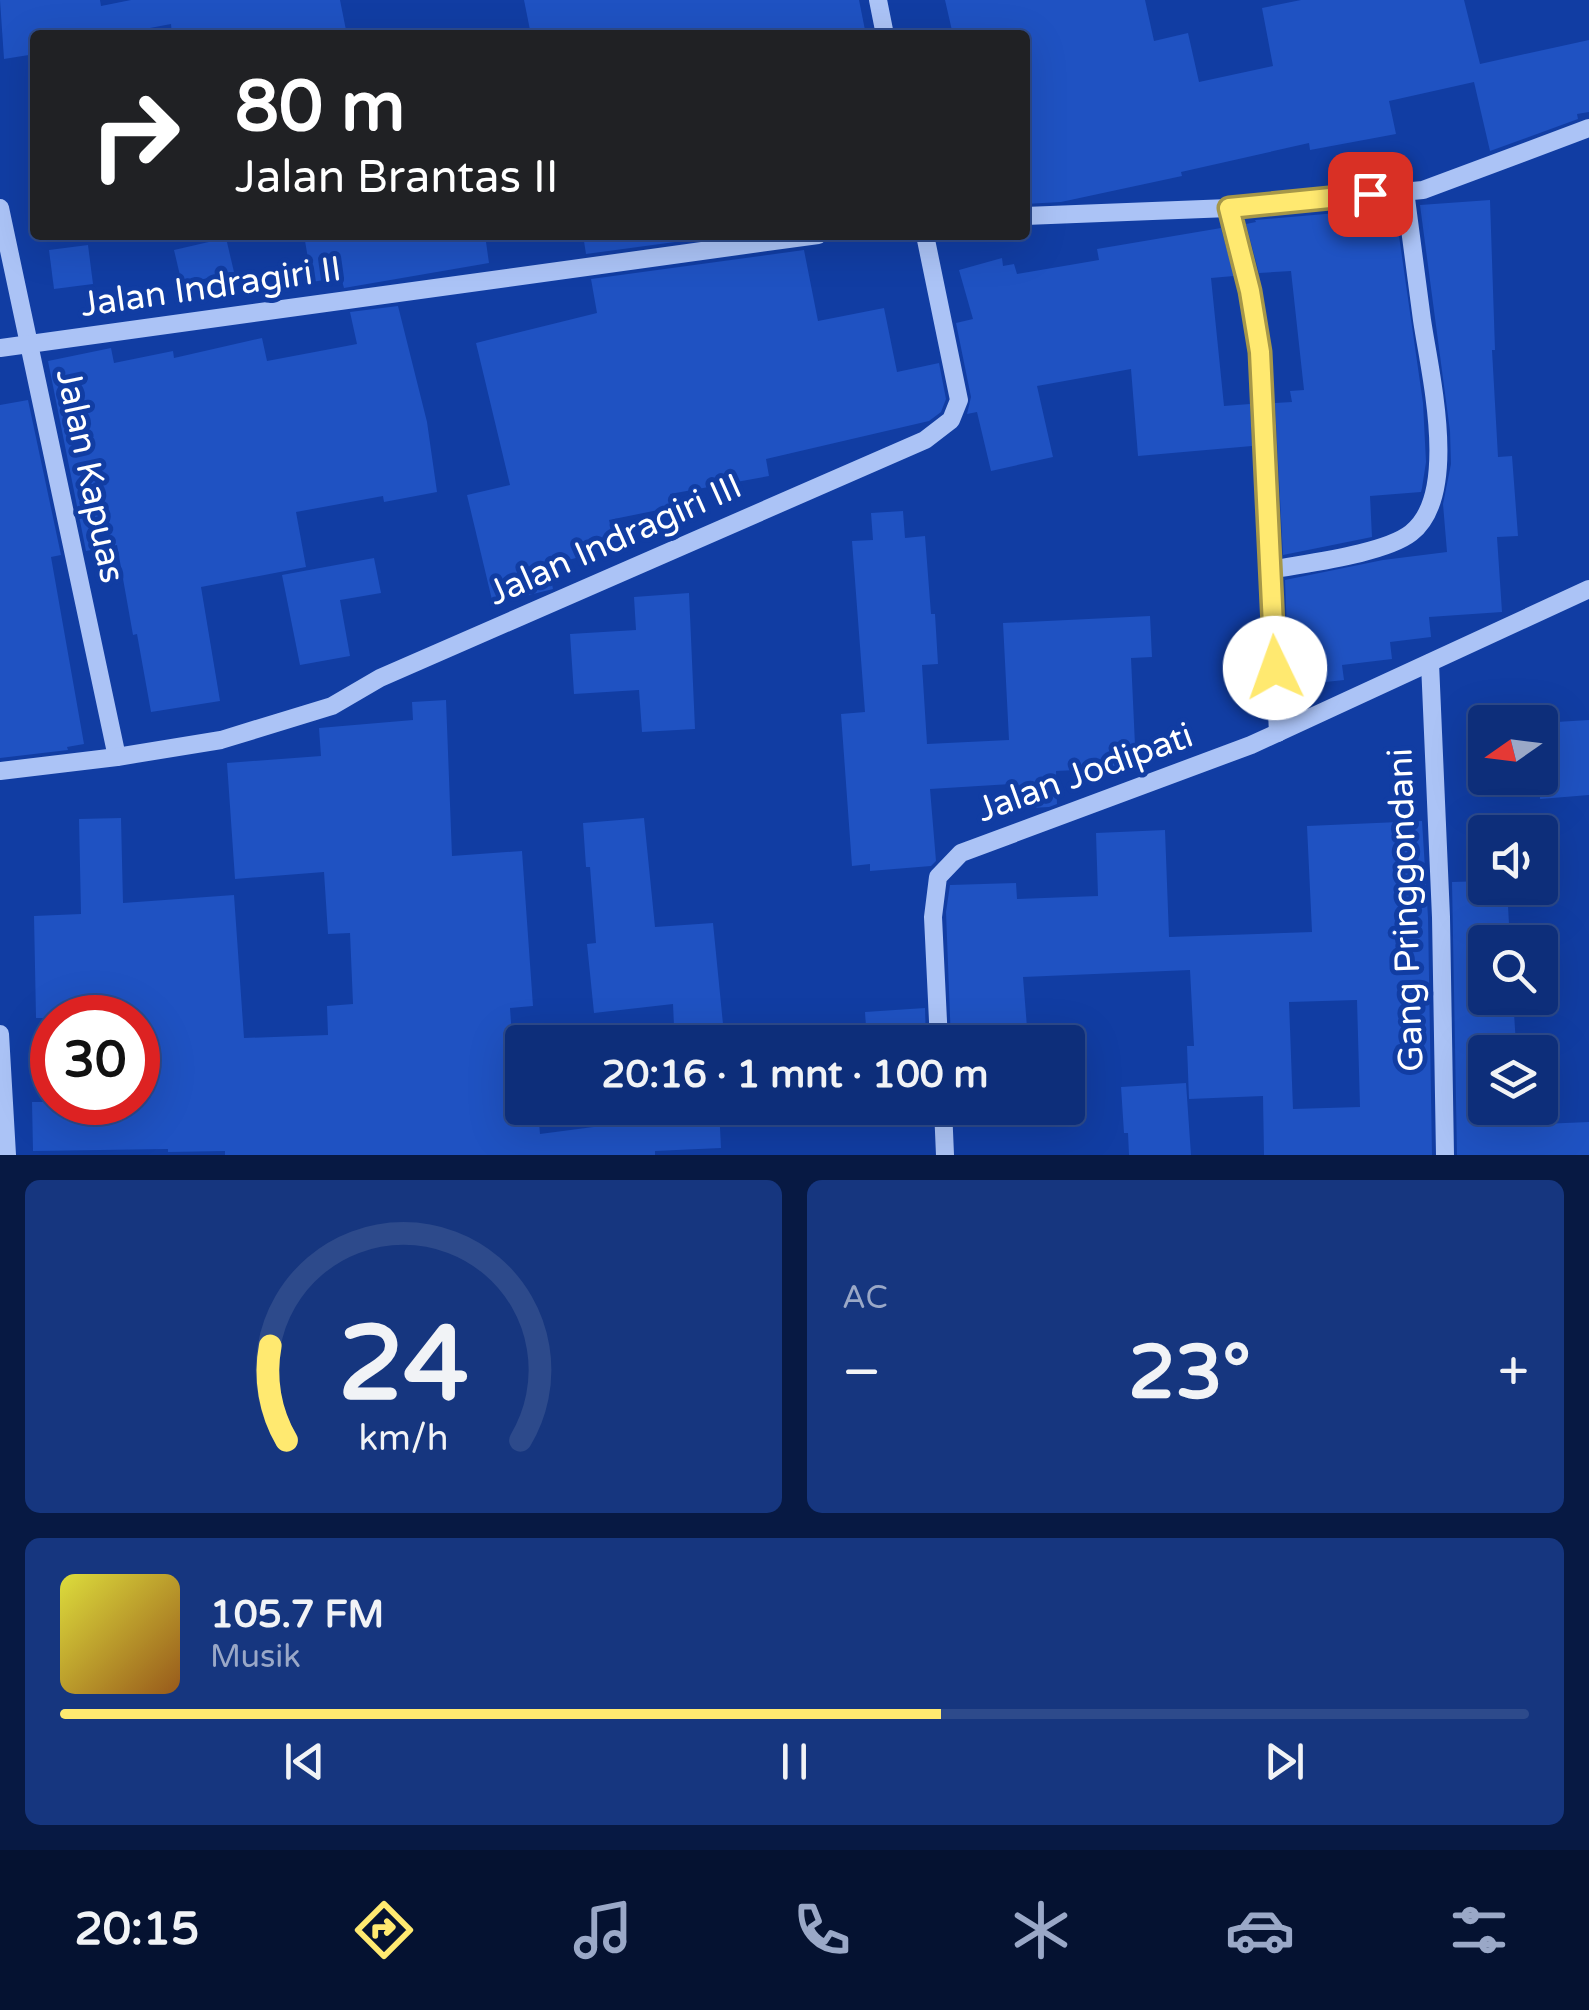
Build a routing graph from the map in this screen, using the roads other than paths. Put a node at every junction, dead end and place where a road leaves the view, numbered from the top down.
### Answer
1 (878, 0) edge
2 (884, 30) edge
3 (1589, 128) edge
4 (1405, 191) junction
5 (0, 208) edge
6 (1229, 208) junction
7 (1030, 216) edge
8 (782, 240) edge
9 (927, 240) edge
10 (28, 345) junction
11 (0, 348) edge
12 (1270, 570) junction
13 (1589, 589) edge
14 (1430, 663) junction
15 (1278, 732) junction
16 (117, 758) junction
17 (0, 772) edge
18 (939, 1025) edge
19 (0, 1034) edge
20 (943, 1125) edge
21 (6, 1155) edge
22 (945, 1155) edge
23 (1445, 1155) edge

1 - 2 street
3 - 4 street
4 - 6 street
4 - 12 street
5 - 10 street, Jalan Kapuas
6 - 7 street
6 - 12 street
8 - 10 street, Jalan Indragiri II
9 - 16 street, Jalan Indragiri III
10 - 11 street, Jalan Indragiri II
10 - 16 street, Jalan Kapuas
12 - 15 street
13 - 14 street, Jalan Jodipati
14 - 15 street, Jalan Jodipati
14 - 23 street, Gang Pringgondani
15 - 18 street, Jalan Jodipati
16 - 17 street
19 - 21 street
20 - 22 street

